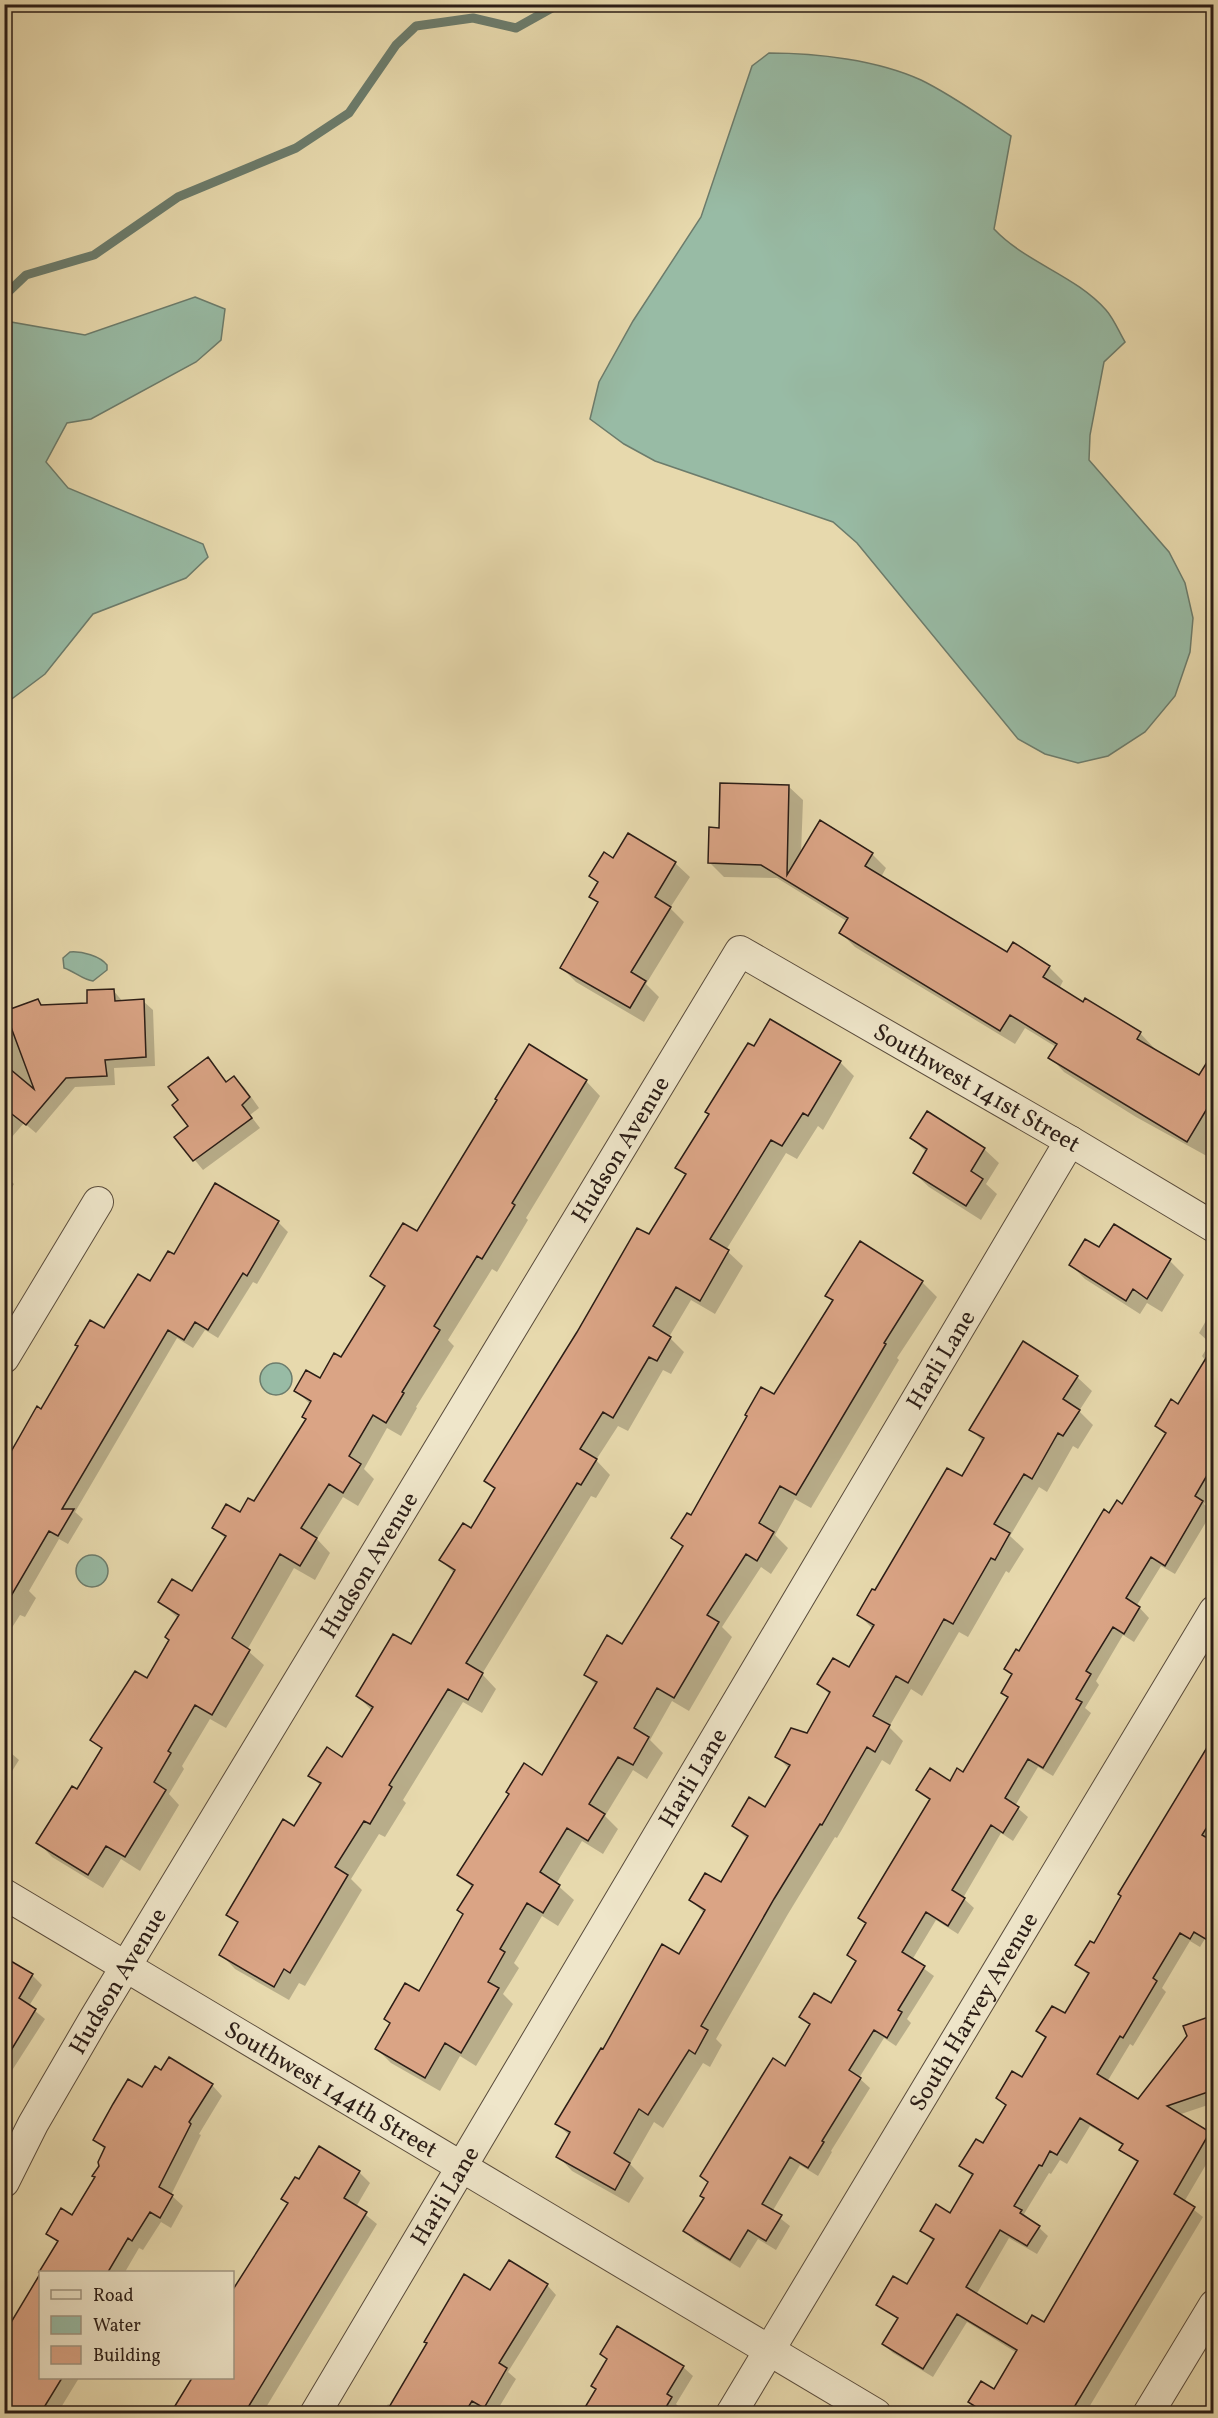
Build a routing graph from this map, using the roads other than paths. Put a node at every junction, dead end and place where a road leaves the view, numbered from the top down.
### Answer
1 (740, 951) joint
2 (1070, 1141) junction
3 (98, 1202) dead end
4 (1214, 1227) edge
5 (4, 1358) edge
6 (1214, 1611) edge
7 (4, 1894) edge
8 (126, 1965) junction
9 (463, 2166) junction
10 (4, 2182) edge
11 (1214, 2305) edge
12 (771, 2350) junction
13 (315, 2414) edge
14 (731, 2414) edge
15 (876, 2414) edge
16 (1148, 2414) edge

1 - 2 street, Southwest 141st Street
1 - 8 street, Hudson Avenue
2 - 4 street, Southwest 141st Street
2 - 9 street, Harli Lane
3 - 5 street
6 - 12 street, South Harvey Avenue
7 - 8 street, Southwest 144th Street
8 - 9 street, Southwest 144th Street
8 - 10 street, Hudson Avenue
9 - 12 street, Southwest 144th Street
9 - 13 street, Harli Lane
11 - 16 street
12 - 14 street, South Harvey Avenue
12 - 15 street, Southwest 144th Street

